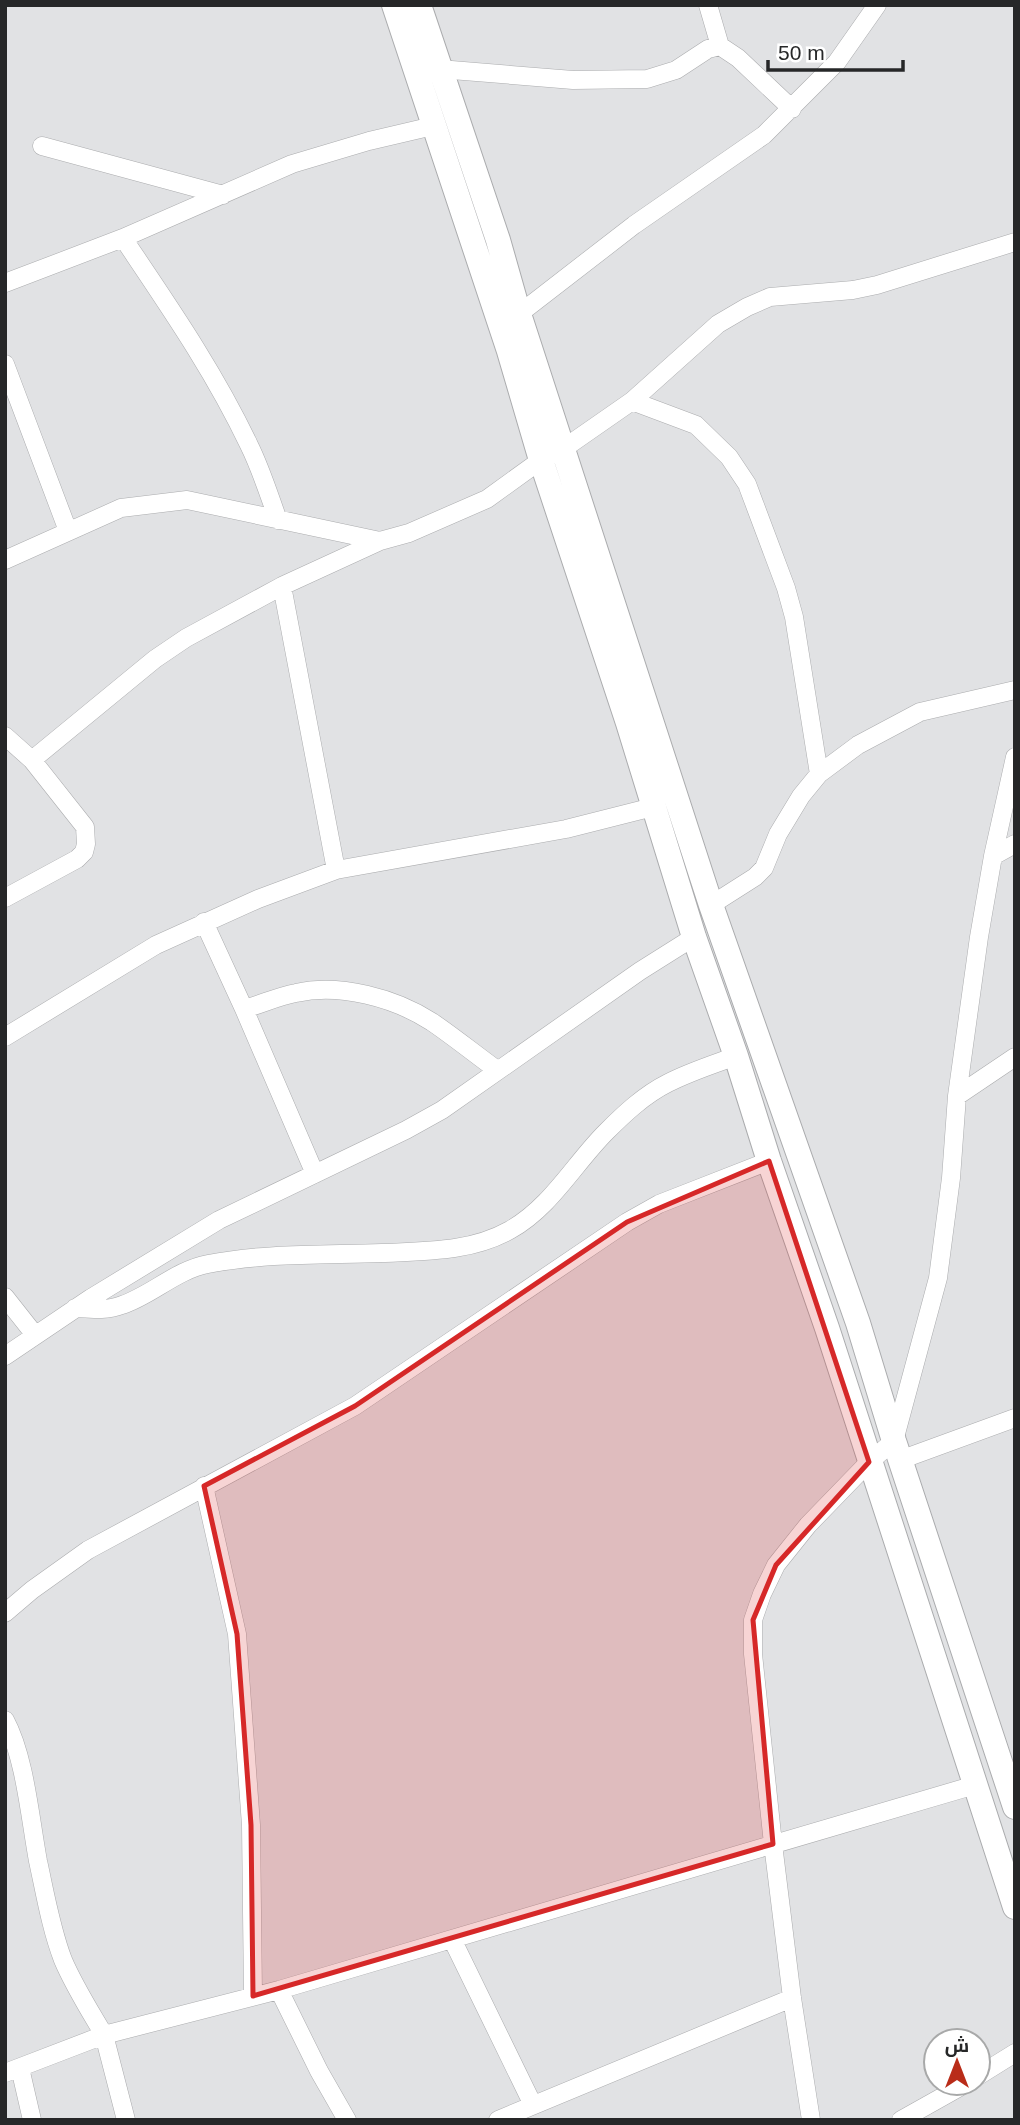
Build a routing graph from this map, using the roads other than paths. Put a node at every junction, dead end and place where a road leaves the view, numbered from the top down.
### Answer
1 (394, 5) edge
2 (419, 5) edge
3 (708, 5) edge
4 (877, 5) edge
5 (720, 46) junction
6 (439, 69) junction
7 (792, 109) junction
8 (433, 126) junction
9 (42, 146) dead end
10 (223, 195) junction
11 (123, 238) junction
12 (1015, 242) edge
13 (5, 283) edge
14 (519, 314) junction
15 (5, 364) edge
16 (632, 401) junction
17 (563, 449) junction
18 (541, 460) junction
19 (278, 520) junction
20 (68, 531) junction
21 (380, 541) junction
22 (5, 560) edge
23 (282, 586) junction
24 (1015, 690) edge
25 (5, 736) edge
26 (1015, 757) edge
27 (32, 760) junction
28 (819, 774) junction
29 (653, 807) junction
30 (1015, 844) edge
31 (993, 856) junction
32 (336, 870) junction
33 (5, 898) edge
34 (710, 905) junction
35 (204, 922) junction
36 (694, 937) junction
37 (244, 1009) junction
38 (5, 1037) edge
39 (764, 1057) junction
40 (1015, 1057) edge
41 (738, 1061) junction
42 (497, 1070) junction
43 (957, 1096) junction
44 (769, 1161) junction
45 (315, 1174) junction
46 (5, 1297) edge
47 (75, 1308) junction
48 (34, 1335) junction
49 (5, 1356) edge
50 (1015, 1418) edge
51 (897, 1450) junction
52 (869, 1462) junction
53 (204, 1486) junction
54 (5, 1613) edge
55 (5, 1720) edge
56 (975, 1785) junction
57 (1015, 1807) edge
58 (1004, 1839) edge
59 (773, 1844) junction
60 (1015, 1907) edge
61 (452, 1939) junction
62 (279, 1990) junction
63 (253, 1996) junction
64 (792, 1998) junction
65 (104, 2035) junction
66 (1015, 2053) edge
67 (992, 2067) edge
68 (13, 2070) edge
69 (942, 2097) edge
70 (533, 2105) junction
71 (33, 2120) edge
72 (126, 2120) edge
73 (347, 2120) edge
74 (498, 2120) edge
75 (811, 2120) edge
76 (901, 2120) edge

1 - 8 street
2 - 6 street
3 - 5 street
4 - 7 street
5 - 6 street
5 - 7 street
6 - 14 street
7 - 14 street
8 - 10 street
8 - 18 street
9 - 10 street
10 - 11 street
11 - 13 street
11 - 19 street
12 - 16 street
14 - 17 street
15 - 20 street
16 - 17 street
16 - 28 street
17 - 18 street
17 - 34 street
18 - 21 street
18 - 29 street
19 - 20 street
19 - 21 street
20 - 22 street
21 - 23 street
23 - 27 street
23 - 32 street
24 - 28 street
25 - 27 street
26 - 31 street
27 - 33 street
28 - 34 street
29 - 32 street
29 - 36 street
30 - 31 street
31 - 43 street
32 - 35 street
34 - 39 street
35 - 37 street
35 - 38 street
36 - 41 street
36 - 42 street
37 - 42 street
37 - 45 street
39 - 41 street
39 - 51 street
40 - 43 street
41 - 44 street
41 - 47 street
42 - 45 street
43 - 51 street
44 - 52 street
44 - 53 street
45 - 47 street
46 - 48 street
47 - 48 street
48 - 49 street
50 - 51 street
51 - 52 street
51 - 57 street
52 - 56 street
52 - 59 street
53 - 54 street
53 - 63 street
55 - 65 street
56 - 58 street
56 - 59 street
58 - 60 street
59 - 61 street
59 - 64 street
61 - 62 street
61 - 70 street
62 - 63 street
62 - 73 street
63 - 65 street
64 - 70 street
64 - 75 street
65 - 68 street
65 - 72 street
66 - 67 street
68 - 71 street
69 - 76 street
70 - 74 street

